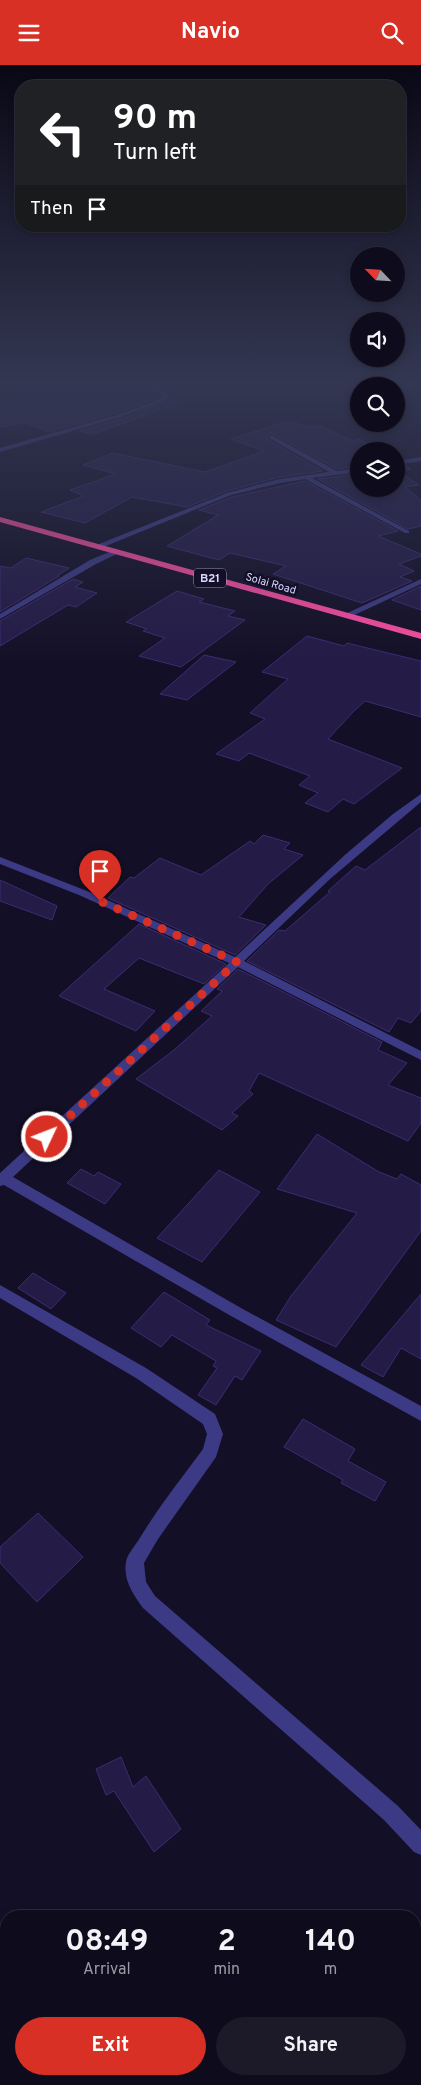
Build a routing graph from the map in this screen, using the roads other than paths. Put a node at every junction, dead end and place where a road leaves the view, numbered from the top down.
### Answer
1 (317, 476) edge
2 (307, 478) junction
3 (0, 519) edge
4 (407, 532) dead end
5 (98, 546) junction
6 (117, 552) junction
7 (421, 581) edge
8 (347, 615) junction
9 (0, 617) edge
10 (421, 636) edge
11 (421, 797) edge
12 (0, 859) edge
13 (237, 962) junction
14 (421, 1055) edge
15 (2, 1179) edge
16 (0, 1291) edge
17 (421, 1414) edge
18 (421, 1845) edge

1 - 2 street
2 - 4 street
2 - 5 street
3 - 5 highway, Solai Road / B21
5 - 6 highway, Solai Road / B21
6 - 8 highway, Solai Road / B21
6 - 9 street
7 - 8 street
8 - 10 highway, Solai Road / B21
11 - 13 street
12 - 13 street
13 - 14 street
13 - 15 street
15 - 17 street
16 - 18 street

